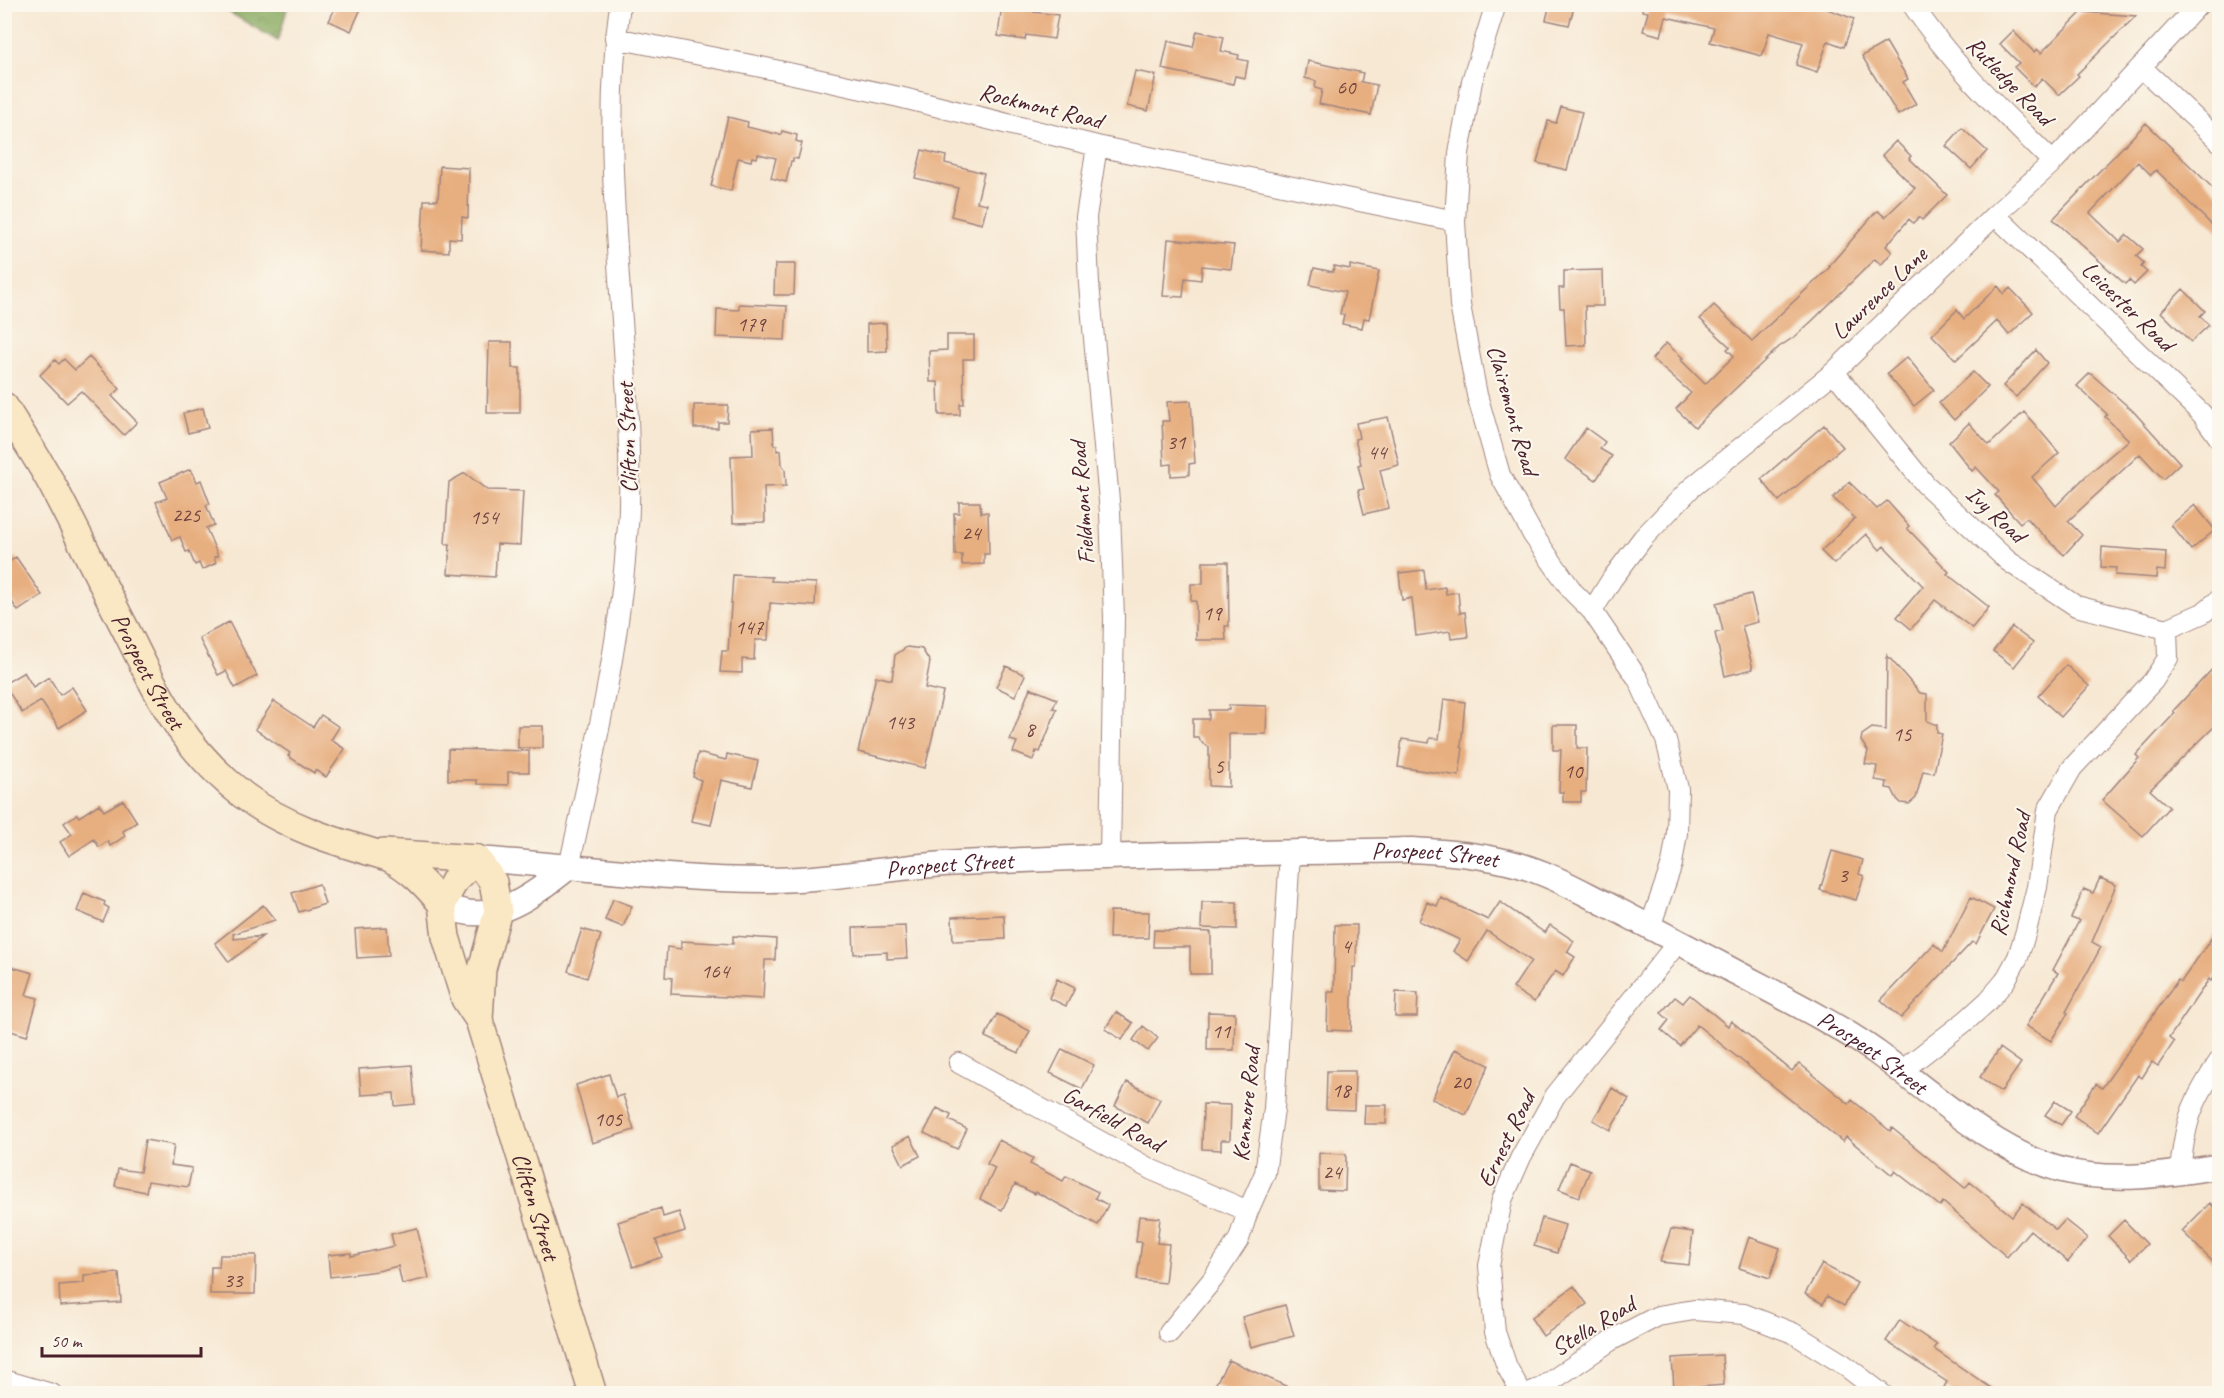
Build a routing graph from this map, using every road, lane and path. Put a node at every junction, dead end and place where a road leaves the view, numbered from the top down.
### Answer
1 (620, 4) edge
2 (1496, 4) edge
3 (1912, 4) edge
4 (2199, 4) edge
5 (615, 38) junction
6 (2141, 68) junction
7 (2220, 142) edge
8 (1097, 147) junction
9 (2053, 162) junction
10 (1995, 215) junction
11 (1455, 221) junction
12 (1834, 372) junction
13 (4, 406) edge
14 (2220, 439) edge
15 (2220, 599) edge
16 (1592, 611) junction
17 (2167, 629) junction
18 (371, 852) junction
19 (1290, 853) junction
20 (1110, 857) junction
21 (477, 859) junction
22 (569, 867) junction
23 (442, 904) junction
24 (498, 911) junction
25 (1650, 927) junction
26 (1678, 942) junction
27 (478, 1020) junction
28 (2220, 1060) edge
29 (959, 1063) dead end
30 (1900, 1072) junction
31 (2220, 1166) edge
32 (2180, 1172) junction
33 (1248, 1211) junction
34 (1169, 1333) dead end
35 (4, 1380) edge
36 (52, 1394) edge
37 (593, 1394) edge
38 (1522, 1394) edge
39 (1526, 1394) edge
40 (1882, 1394) edge

1 - 5 street, Clifton Street
2 - 11 street, Clairemont Road
3 - 9 street, Rutledge Road
4 - 6 street, Lawrence Lane
5 - 8 street, Rockmont Road
5 - 22 street, Clifton Street
6 - 7 street
6 - 9 street, Lawrence Lane
8 - 11 street, Rockmont Road
8 - 20 street, Fieldmont Road
9 - 10 street, Lawrence Lane
10 - 12 street, Lawrence Lane
10 - 14 street, Leicester Road
11 - 16 street, Clairemont Road
12 - 16 street, Lawrence Lane
12 - 17 street, Ivy Road
13 - 18 main road, Prospect Street
15 - 17 street
16 - 25 street, Clairemont Road
17 - 30 street, Richmond Road
18 - 21 main road, Prospect Street
18 - 23 main road, Prospect Street
19 - 20 street, Prospect Street
19 - 25 street, Prospect Street
19 - 33 street, Kenmore Road
20 - 22 street, Prospect Street
21 - 22 street, Prospect Street
21 - 23 main road
21 - 24 main road, Clifton Street
22 - 24 street, Prospect Street
23 - 24 street, Prospect Street
23 - 27 main road, Clifton Street
24 - 27 main road, Clifton Street
25 - 26 street, Prospect Street
26 - 30 street, Prospect Street
26 - 38 street, Ernest Road
27 - 37 main road, Clifton Street
28 - 32 street
29 - 33 street, Garfield Road
30 - 32 street, Prospect Street
31 - 32 street, Prospect Street
33 - 34 street, Kenmore Road
35 - 36 street
39 - 40 street, Stella Road

